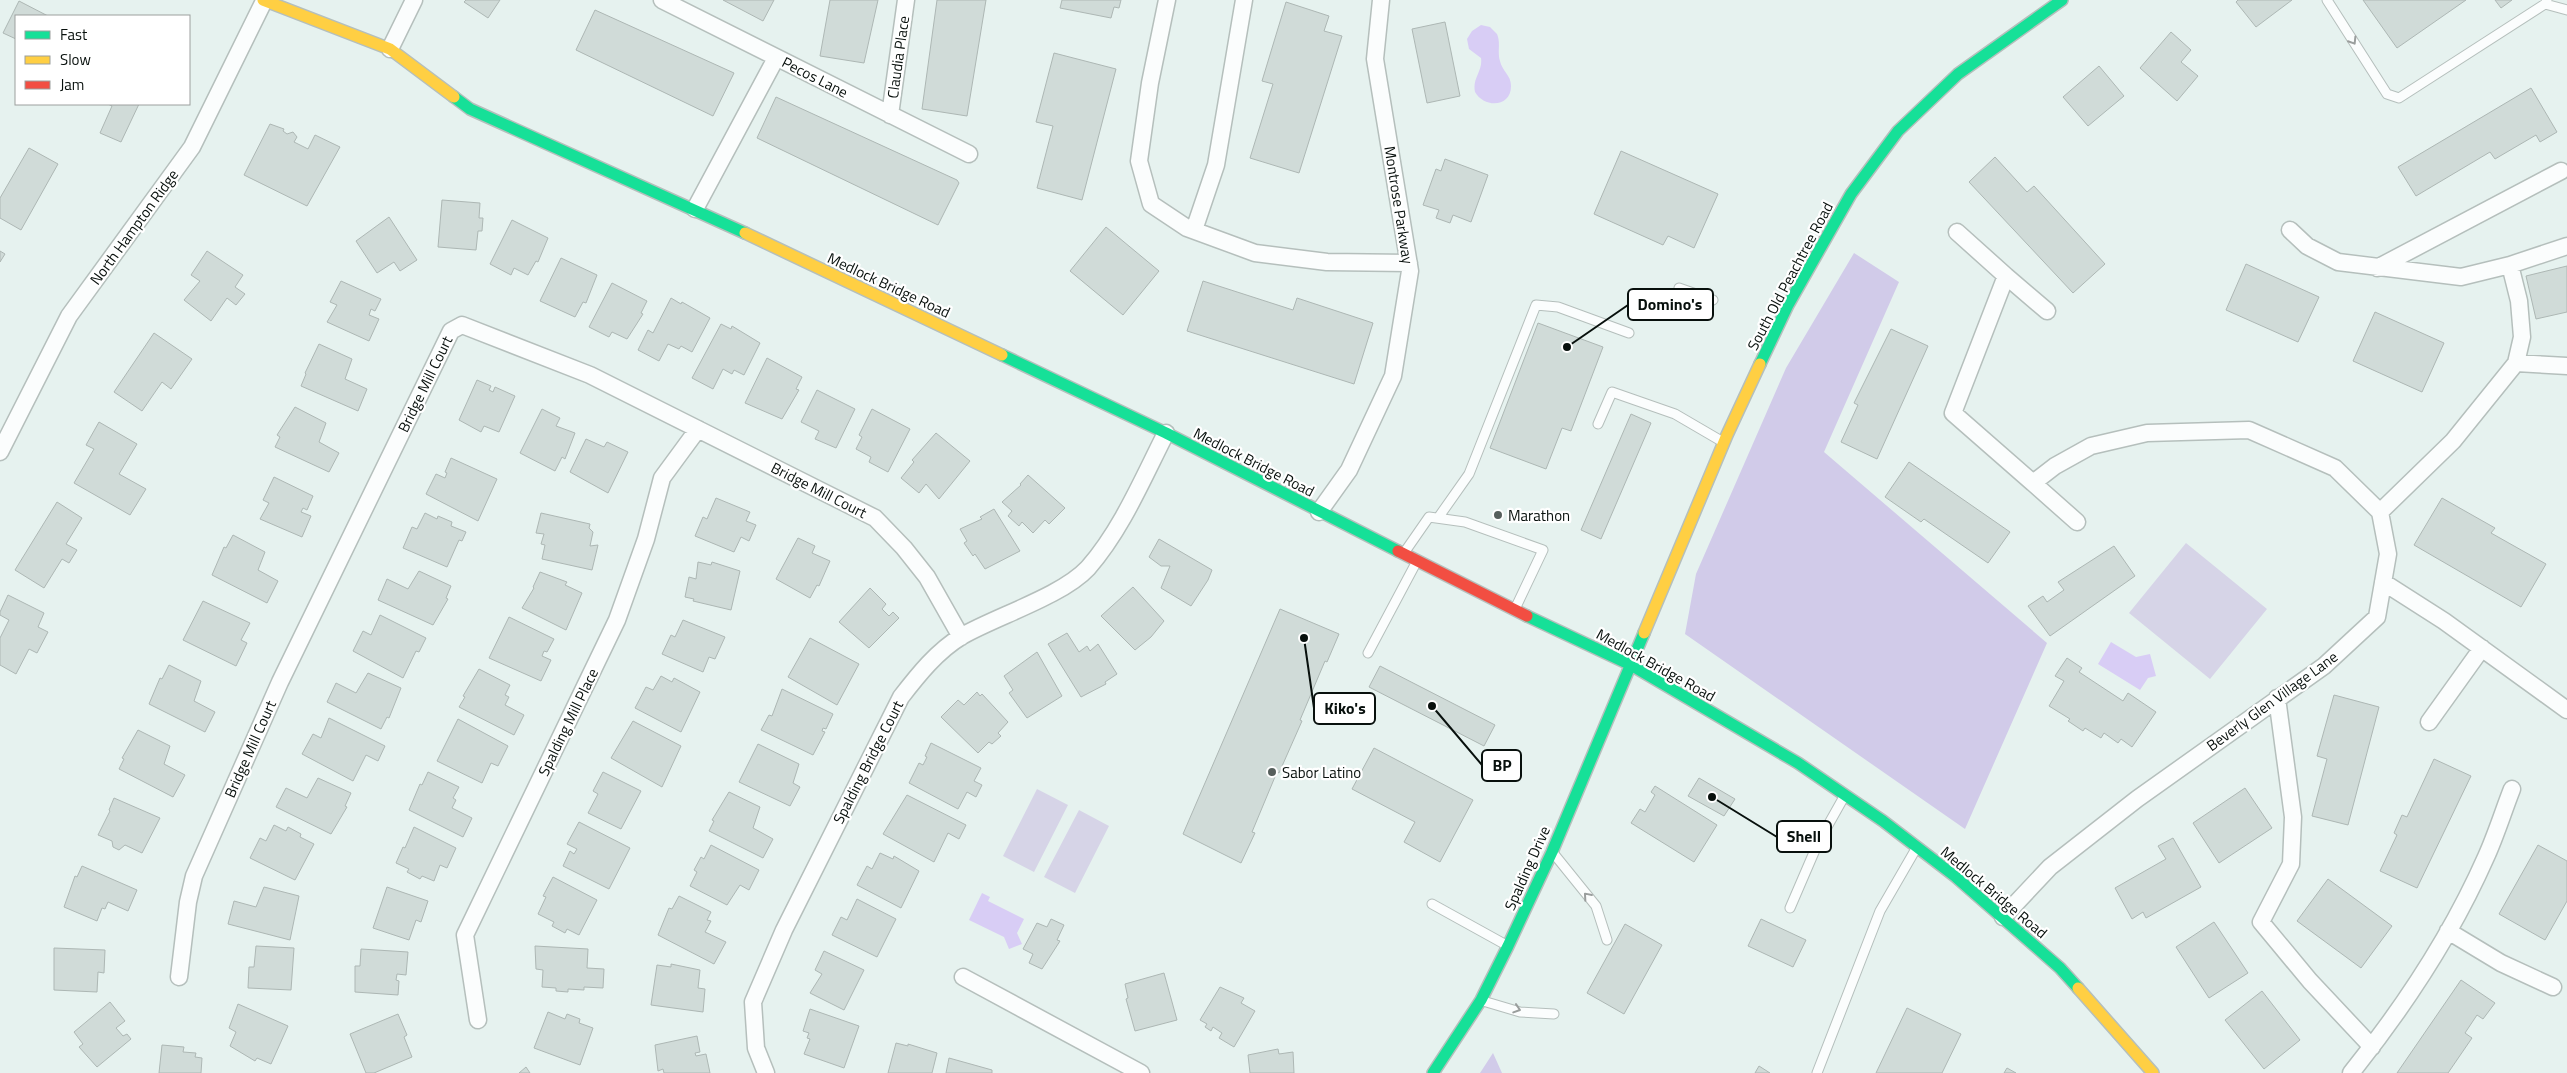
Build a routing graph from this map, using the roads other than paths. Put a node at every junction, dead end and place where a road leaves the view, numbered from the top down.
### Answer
1 (263, 0) edge
2 (414, 0) edge
3 (662, 0) edge
4 (906, 0) edge
5 (1167, 0) edge
6 (1244, 0) edge
7 (1381, 0) edge
8 (2062, 0) edge
9 (2327, 0) edge
10 (2546, 2) edge
11 (683, 5) edge
12 (2567, 10) edge
13 (390, 49) junction
14 (776, 58) junction
15 (890, 114) junction
16 (969, 154) dead end
17 (2562, 170) dead end
18 (695, 209) junction
19 (1194, 230) junction
20 (2290, 230) dead end
21 (1957, 232) dead end
22 (2567, 246) edge
23 (1409, 263) junction
24 (2510, 265) junction
25 (2377, 268) junction
26 (2006, 276) junction
27 (1679, 288) dead end
28 (1713, 300) dead end
29 (2047, 311) dead end
30 (1629, 333) dead end
31 (2516, 362) junction
32 (2567, 366) edge
33 (1598, 424) dead end
34 (698, 429) junction
35 (1166, 433) junction
36 (1724, 442) junction
37 (0, 452) edge
38 (2033, 483) junction
39 (1319, 512) junction
40 (2380, 512) junction
41 (1438, 518) junction
42 (2076, 522) dead end
43 (1404, 553) junction
44 (1417, 560) junction
45 (2383, 582) junction
46 (1515, 610) junction
47 (961, 637) junction
48 (2482, 648) junction
49 (1368, 653) dead end
50 (1631, 665) junction
51 (2277, 698) junction
52 (2567, 710) edge
53 (2429, 722) dead end
54 (2512, 790) dead end
55 (1845, 795) junction
56 (1917, 846) junction
57 (1552, 852) junction
58 (1432, 904) dead end
59 (1790, 908) dead end
60 (2003, 917) junction
61 (2448, 931) junction
62 (1607, 940) dead end
63 (1508, 946) junction
64 (179, 977) dead end
65 (964, 977) dead end
66 (2553, 986) dead end
67 (1481, 1000) junction
68 (1554, 1014) dead end
69 (478, 1020) dead end
70 (2372, 1047) junction
71 (2146, 1070) edge
72 (766, 1073) edge
73 (1142, 1073) edge
74 (1433, 1073) edge
75 (1817, 1073) edge
76 (2352, 1073) edge

1 - 13 main road, Medlock Bridge Road
1 - 37 street, North Hampton Ridge
2 - 13 street
3 - 11 street, Pecos Lane
4 - 15 street, Claudia Place
5 - 19 street
6 - 19 street
7 - 23 street, Montrose Parkway
8 - 36 main road, South Old Peachtree Road
9 -> 10 lane
10 - 12 lane
11 - 14 street, Pecos Lane
13 - 18 main road, Medlock Bridge Road
14 - 15 street, Pecos Lane
14 - 18 street
15 - 16 street, Pecos Lane
17 - 25 street
18 - 35 main road, Medlock Bridge Road
19 - 23 street
20 - 25 street
21 - 26 street
22 - 24 street
23 - 39 street, Montrose Parkway
24 - 25 street
24 - 31 street
26 - 29 street
26 - 38 street
27 - 28 lane
30 - 41 lane
31 - 32 street
31 - 40 street
33 - 36 lane
34 - 47 street, Bridge Mill Court
34 - 64 street, Bridge Mill Court
34 - 69 street, Spalding Mill Place
35 - 39 main road, Medlock Bridge Road
35 - 47 street, Spalding Bridge Court
36 - 50 main road, South Old Peachtree Road
38 - 40 street
38 - 42 street
39 - 43 main road, Medlock Bridge Road
40 - 45 street, Beverly Glen Village Lane
41 - 43 lane
41 - 46 lane
43 - 44 main road, Medlock Bridge Road
44 - 46 main road, Medlock Bridge Road
44 - 49 lane
45 - 48 street
45 - 51 street, Beverly Glen Village Lane
46 - 50 main road, Medlock Bridge Road
47 - 72 street, Spalding Bridge Court
48 - 52 street
48 - 53 street
50 - 55 main road, Medlock Bridge Road
50 - 57 main road, Spalding Drive
51 - 60 street, Beverly Glen Village Lane
51 - 70 street
54 - 61 street
55 - 56 main road, Medlock Bridge Road
55 - 59 lane
56 - 60 main road, Medlock Bridge Road
56 - 75 lane
62 -> 57 lane
57 - 63 main road, Spalding Drive
58 - 63 lane
60 - 71 main road, Medlock Bridge Road
61 - 66 street
61 - 70 street
63 - 67 main road, Spalding Drive
65 - 73 street
67 -> 68 lane
67 - 74 main road, Spalding Drive
70 - 76 street

